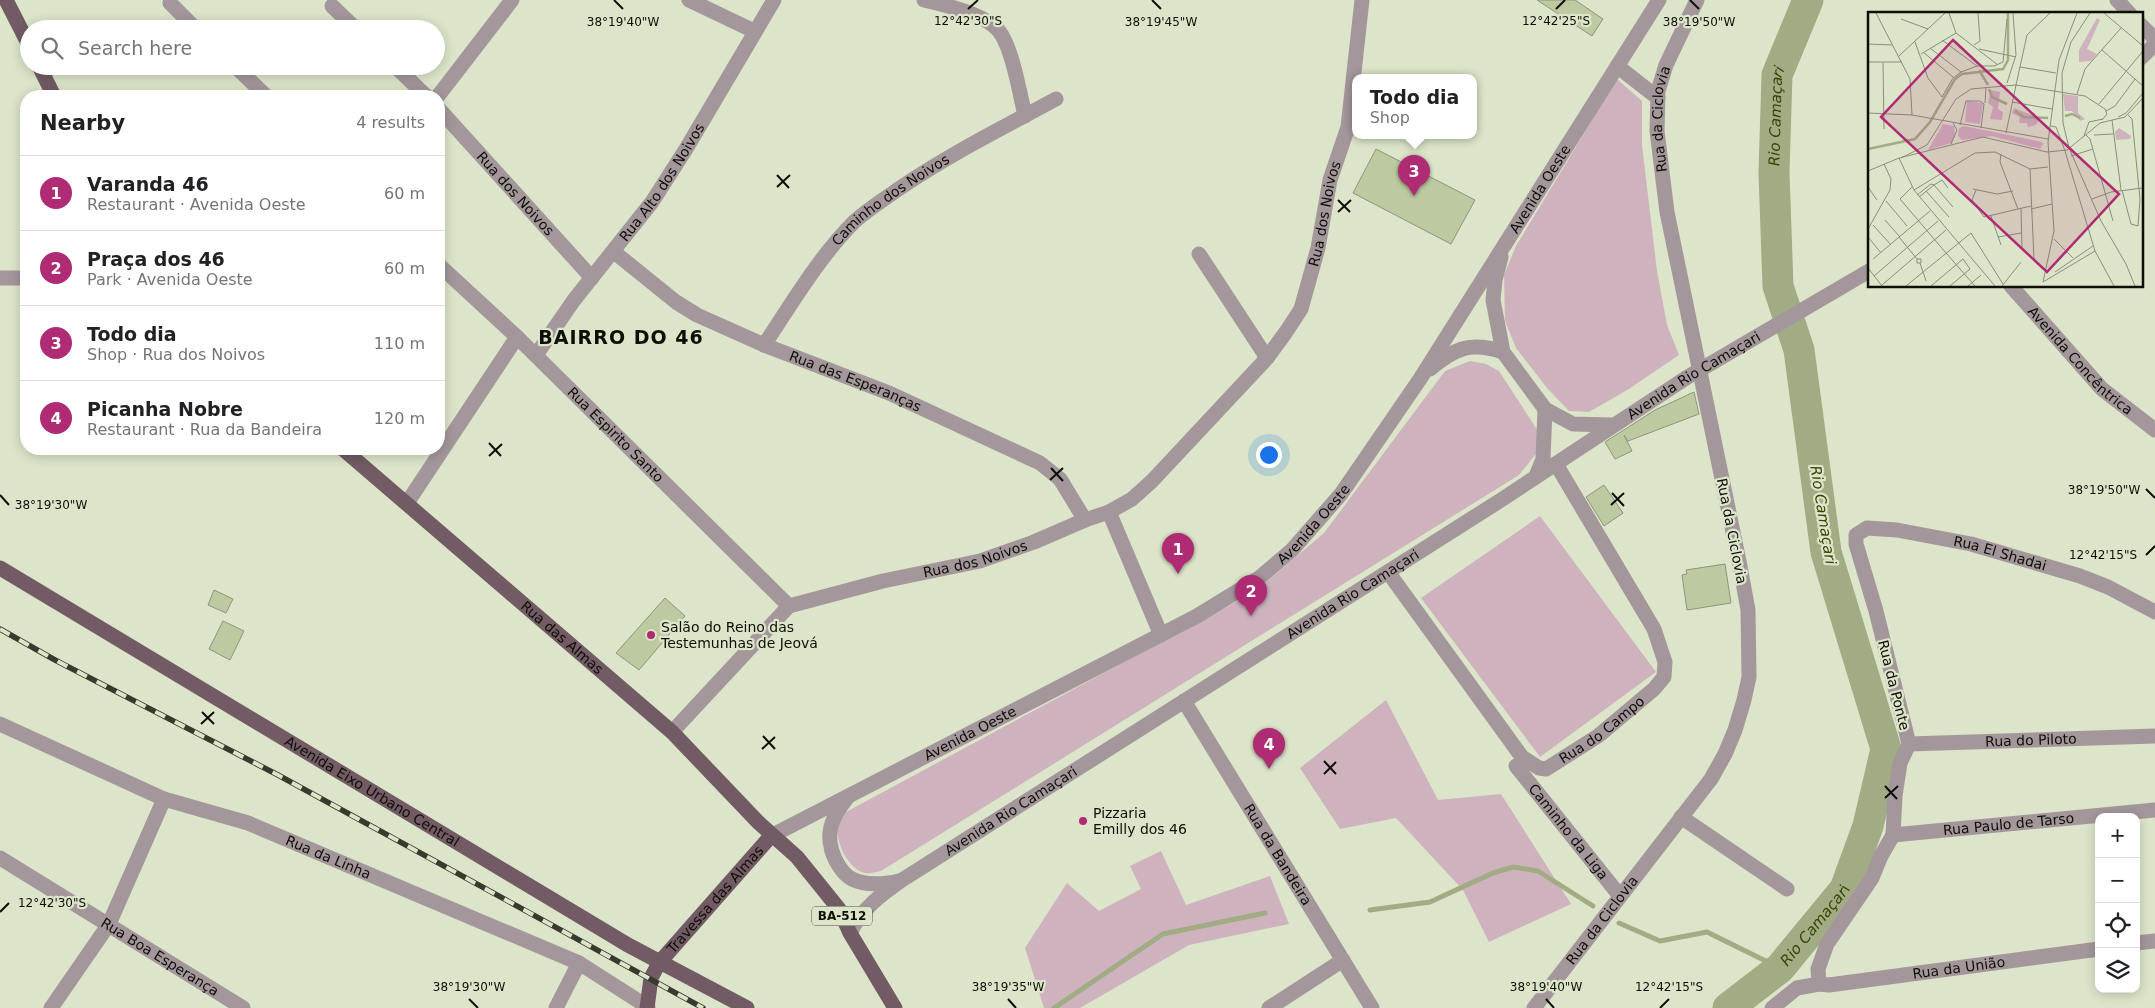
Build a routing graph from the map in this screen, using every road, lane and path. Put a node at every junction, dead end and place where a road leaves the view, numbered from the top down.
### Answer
1 (6, 0) edge
2 (512, 0) edge
3 (689, 0) edge
4 (774, 0) edge
5 (924, 0) edge
6 (1362, 0) edge
7 (1659, 0) edge
8 (1697, 0) edge
9 (2117, 0) edge
10 (170, 3) dead end
11 (332, 6) dead end
12 (2128, 12) edge
13 (187, 20) edge
14 (347, 20) edge
15 (2142, 26) edge
16 (20, 27) edge
17 (754, 31) junction
18 (2155, 40) edge
19 (2155, 44) edge
20 (2142, 57) edge
21 (1616, 66) junction
22 (1354, 74) edge
23 (44, 75) edge
24 (244, 75) edge
25 (404, 75) edge
26 (51, 90) edge
27 (260, 90) edge
28 (420, 90) edge
29 (443, 90) edge
30 (1352, 91) edge
31 (1658, 98) junction
32 (1056, 99) dead end
33 (445, 116) edge
34 (1025, 116) junction
35 (1504, 243) junction
36 (614, 252) junction
37 (1199, 254) dead end
38 (445, 270) edge
39 (1868, 272) edge
40 (0, 278) edge
41 (20, 278) edge
42 (592, 278) junction
43 (2014, 288) edge
44 (517, 336) junction
45 (764, 345) junction
46 (1503, 352) junction
47 (536, 354) junction
48 (1267, 358) junction
49 (1699, 370) junction
50 (1420, 379) junction
51 (1545, 409) junction
52 (1612, 425) junction
53 (2155, 430) edge
54 (445, 445) edge
55 (350, 455) edge
56 (439, 455) edge
57 (1556, 464) junction
58 (1536, 476) junction
59 (407, 503) junction
60 (1109, 512) junction
61 (1085, 520) junction
62 (1867, 528) joint
63 (0, 568) edge
64 (1388, 572) junction
65 (789, 606) junction
66 (2155, 612) edge
67 (1161, 635) junction
68 (1184, 701) junction
69 (0, 724) edge
70 (672, 732) junction
71 (2155, 736) edge
72 (1909, 744) junction
73 (1516, 766) dead end
74 (851, 793) junction
75 (164, 798) junction
76 (2155, 810) edge
77 (1680, 817) junction
78 (1893, 835) junction
79 (771, 836) junction
80 (0, 858) edge
81 (902, 880) junction
82 (1787, 889) dead end
83 (1620, 896) junction
84 (109, 924) junction
85 (850, 933) junction
86 (2155, 941) edge
87 (2140, 943) edge
88 (2095, 949) edge
89 (1343, 960) junction
90 (579, 963) junction
91 (659, 963) junction
92 (1819, 984) junction
93 (51, 1008) edge
94 (243, 1008) edge
95 (556, 1008) edge
96 (648, 1008) edge
97 (747, 1008) edge
98 (895, 1008) edge
99 (1269, 1008) edge
100 (1372, 1008) edge
101 (1534, 1008) edge
102 (1772, 1008) edge

1 - 16 main road
2 - 29 street
3 - 17 street
4 - 17 street, Rua Alto dos Noivos
5 - 34 street
6 - 22 street, Rua dos Noivos
7 - 21 street, Avenida Oeste
8 - 31 street, Rua da Ciclovia
9 - 12 street
10 - 13 street
11 - 14 street
15 - 18 street
17 - 36 street, Rua Alto dos Noivos
19 - 20 street
21 - 31 street
21 - 35 street, Avenida Oeste
23 - 26 main road
24 - 27 street
25 - 28 street
30 - 48 street, Rua dos Noivos
31 - 49 street, Rua da Ciclovia
32 - 34 street, Caminho dos Noivos
33 - 42 street, Rua dos Noivos
34 - 45 street, Caminho dos Noivos
35 - 46 street
35 - 50 street, Avenida Oeste
36 - 42 street, Rua Alto dos Noivos
36 - 45 street, Rua das Esperanças
37 - 48 street
38 - 44 street, Rua Espirito Santo
39 - 49 street, Avenida Rio Camaçari
40 - 41 street
42 - 47 street, Rua Alto dos Noivos
43 - 53 street, Avenida Concêntrica
44 - 47 street, Rua Espirito Santo
44 - 54 street
45 - 61 street, Rua das Esperanças
46 - 50 street
46 - 51 street
47 - 65 street, Rua Espirito Santo
48 - 60 street, Rua dos Noivos
49 - 52 street, Avenida Rio Camaçari
49 - 77 street, Rua da Ciclovia
50 - 67 street, Avenida Oeste
51 - 52 street
51 - 58 street
52 - 57 street, Avenida Rio Camaçari
55 - 59 main road, Rua das Almas
56 - 59 street
57 - 58 street, Avenida Rio Camaçari
57 - 64 street, Rua do Campo
58 - 64 street, Avenida Rio Camaçari
59 - 70 main road, Rua das Almas
60 - 61 street, Rua dos Noivos
60 - 67 street
61 - 65 street, Rua dos Noivos
62 - 66 street, Rua El Shadai
62 - 72 street, Rua da Ponte
63 - 91 main road, Avenida Eixo Urbano Central
64 - 68 street, Avenida Rio Camaçari
65 - 70 street
67 - 74 street, Avenida Oeste
68 - 81 street, Avenida Rio Camaçari
68 - 89 street, Rua da Bandeira
69 - 75 street, Rua da Linha
70 - 79 main road, Rua das Almas
71 - 72 street, Rua do Piloto
72 - 78 street, Rua da Ponte
73 - 83 street, Caminho da Liga
74 - 79 street, Avenida Oeste
74 - 81 street
75 - 84 street
75 - 90 street, Rua da Linha
76 - 78 street, Rua Paulo de Tarso
77 - 82 street
77 - 83 street, Rua da Ciclovia
78 - 92 street, Rua da Ponte
79 - 85 main road, BA-512
79 - 91 main road, Travessa das Almas
80 - 84 street, Rua Boa Esperança
81 - 85 street, Avenida Rio Camaçari
83 - 101 street, Rua da Ciclovia
84 - 93 street
84 - 94 street, Rua Boa Esperança
85 - 98 main road, BA-512
86 - 87 street
88 - 92 street, Rua da União
89 - 99 street
89 - 100 street, Rua da Bandeira
90 - 95 street
90 - 96 street, Rua da Linha
91 - 96 main road
91 - 97 main road, Avenida Eixo Urbano Central
92 - 102 street

